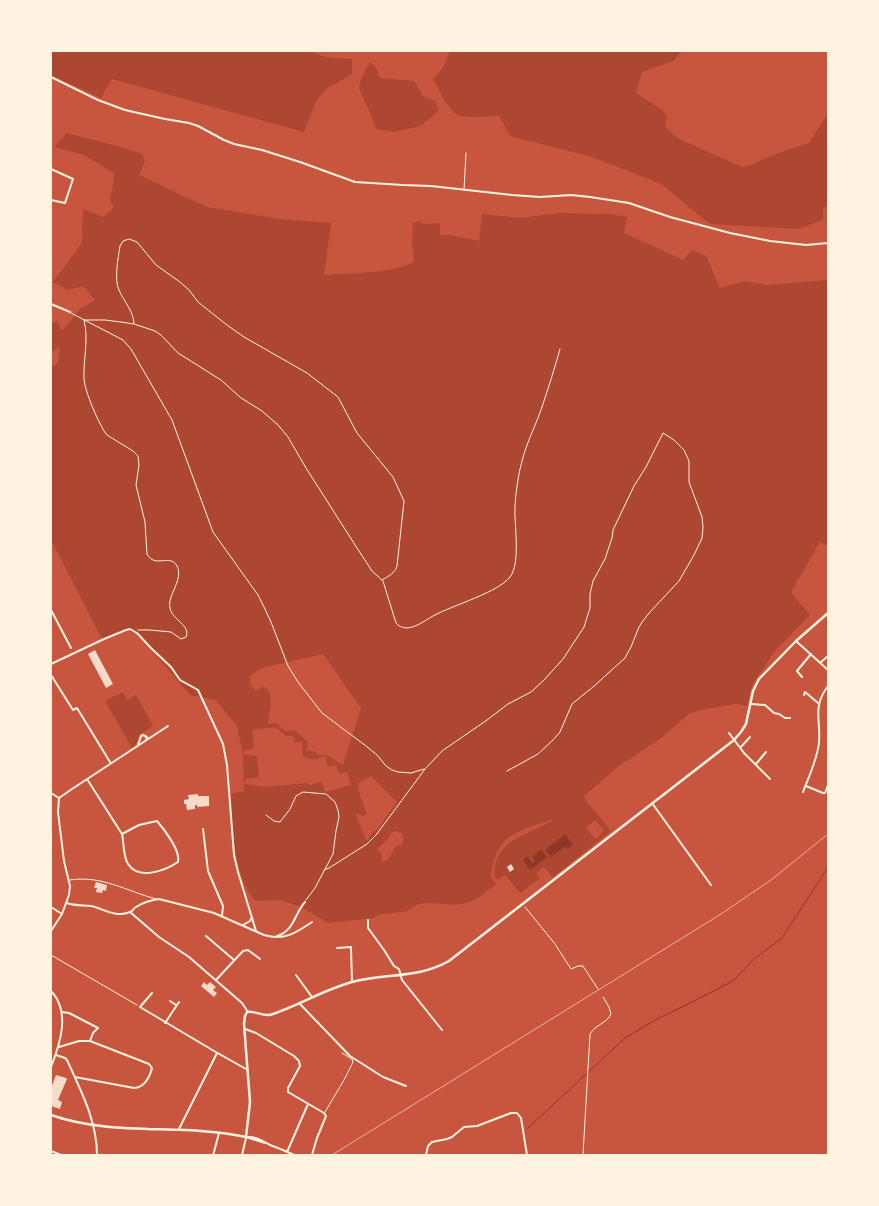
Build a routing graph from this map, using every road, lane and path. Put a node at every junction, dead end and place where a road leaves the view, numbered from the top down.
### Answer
1 (51, 77) edge
2 (466, 154) dead end
3 (51, 169) edge
4 (464, 190) junction
5 (51, 200) edge
6 (828, 243) edge
7 (51, 304) edge
8 (70, 312) joint
9 (84, 320) junction
10 (134, 324) junction
11 (560, 350) dead end
12 (382, 580) junction
13 (51, 610) edge
14 (828, 613) edge
15 (135, 631) junction
16 (796, 641) junction
17 (71, 648) dead end
18 (810, 654) junction
19 (828, 656) edge
20 (820, 663) junction
21 (51, 664) edge
22 (828, 670) edge
23 (51, 675) edge
24 (802, 677) dead end
25 (828, 686) edge
26 (804, 695) dead end
27 (751, 704) junction
28 (819, 704) junction
29 (790, 718) dead end
30 (168, 726) dead end
31 (729, 733) dead end
32 (750, 737) dead end
33 (146, 740) junction
34 (734, 740) junction
35 (138, 745) junction
36 (740, 748) junction
37 (766, 752) dead end
38 (110, 763) junction
39 (755, 764) junction
40 (425, 769) junction
41 (507, 771) dead end
42 (87, 779) junction
43 (770, 779) dead end
44 (806, 786) junction
45 (828, 786) edge
46 (803, 792) dead end
47 (51, 793) edge
48 (59, 798) junction
49 (652, 803) junction
50 (266, 815) dead end
51 (203, 829) dead end
52 (122, 834) junction
53 (324, 870) junction
54 (70, 880) junction
55 (711, 885) dead end
56 (159, 899) junction
57 (305, 902) joint
58 (67, 903) junction
59 (523, 904) junction
60 (51, 908) edge
61 (130, 912) junction
62 (62, 914) junction
63 (222, 916) junction
64 (252, 916) junction
65 (368, 920) dead end
66 (312, 922) dead end
67 (243, 925) junction
68 (51, 931) edge
69 (256, 931) junction
70 (206, 936) dead end
71 (277, 936) junction
72 (337, 948) dead end
73 (51, 955) edge
74 (260, 959) dead end
75 (234, 960) junction
76 (296, 975) dead end
77 (400, 975) junction
78 (216, 980) junction
79 (352, 982) junction
80 (598, 988) dead end
81 (51, 990) edge
82 (152, 993) dead end
83 (312, 997) junction
84 (603, 997) dead end
85 (170, 1001) dead end
86 (179, 1002) dead end
87 (299, 1002) junction
88 (176, 1005) junction
89 (140, 1007) junction
90 (62, 1012) junction
91 (248, 1012) junction
92 (165, 1022) junction
93 (245, 1029) junction
94 (442, 1030) dead end
95 (90, 1041) junction
96 (59, 1047) junction
97 (217, 1053) junction
98 (342, 1054) dead end
99 (56, 1055) junction
100 (51, 1067) edge
101 (248, 1070) junction
102 (75, 1077) junction
103 (406, 1086) dead end
104 (308, 1104) junction
105 (324, 1113) junction
106 (51, 1114) edge
107 (92, 1125) junction
108 (179, 1130) junction
109 (219, 1132) junction
110 (246, 1137) junction
111 (51, 1151) edge
112 (287, 1152) junction
113 (56, 1154) edge
114 (61, 1155) edge
115 (97, 1155) edge
116 (213, 1155) edge
117 (242, 1155) edge
118 (294, 1155) edge
119 (312, 1155) edge
120 (426, 1155) edge
121 (527, 1155) edge
122 (583, 1155) edge

1 - 4 street
2 - 4 lane
3 - 5 street
4 - 6 street
7 - 8 street
8 - 9 path
9 - 10 path
9 - 15 path
9 - 40 path
10 - 12 path
10 - 12 path
11 - 12 path
13 - 17 street
14 - 16 street
15 - 21 street
15 - 64 street
16 - 18 street
16 - 27 street
18 - 20 street
18 - 24 street
19 - 20 street
20 - 22 street
23 - 38 street
25 - 28 street
26 - 28 street
27 - 29 street
27 - 34 street
28 - 44 street
30 - 33 street
31 - 34 street
32 - 36 street
33 - 35 street
33 - 35 street
34 - 36 street
34 - 49 street
35 - 38 street
36 - 39 street
37 - 39 street
38 - 42 street
39 - 43 street
40 - 41 path
40 - 53 path
42 - 48 street
42 - 52 street
44 - 45 street
44 - 46 street
47 - 48 street
48 - 54 street
49 - 55 street
49 - 59 street
50 - 53 path
51 - 63 street
52 - 52 street
53 - 57 path
54 - 56 lane
54 - 58 street
56 - 61 street
56 - 63 street
57 - 71 street
58 - 61 street
58 - 62 street
59 - 77 street
59 - 80 path
60 - 62 street
61 - 78 street
62 - 68 street
63 - 67 street
64 - 67 street
64 - 69 street
65 - 77 street
66 - 71 street
67 - 69 street
69 - 71 street
70 - 75 street
72 - 79 street
73 - 89 path
74 - 75 street
75 - 78 street
76 - 83 street
77 - 79 street
77 - 94 street
78 - 91 street
79 - 83 street
81 - 90 street
82 - 89 street
83 - 87 street
84 - 122 path
85 - 88 street
86 - 88 street
87 - 91 street
87 - 103 street
88 - 92 street
89 - 92 street
90 - 95 street
90 - 96 street
91 - 93 street
92 - 97 street
93 - 101 street
93 - 104 street
95 - 96 street
95 - 102 street
96 - 99 street
97 - 101 street
97 - 108 street
98 - 105 lane
99 - 100 street
99 - 102 street
101 - 110 street
102 - 107 street
104 - 105 street
104 - 112 street
105 - 119 street
106 - 107 street
107 - 108 street
107 - 115 street
108 - 109 street
109 - 110 street
109 - 116 street
110 - 112 street
110 - 117 street
111 - 113 street
112 - 118 street
113 - 114 street
120 - 121 street

